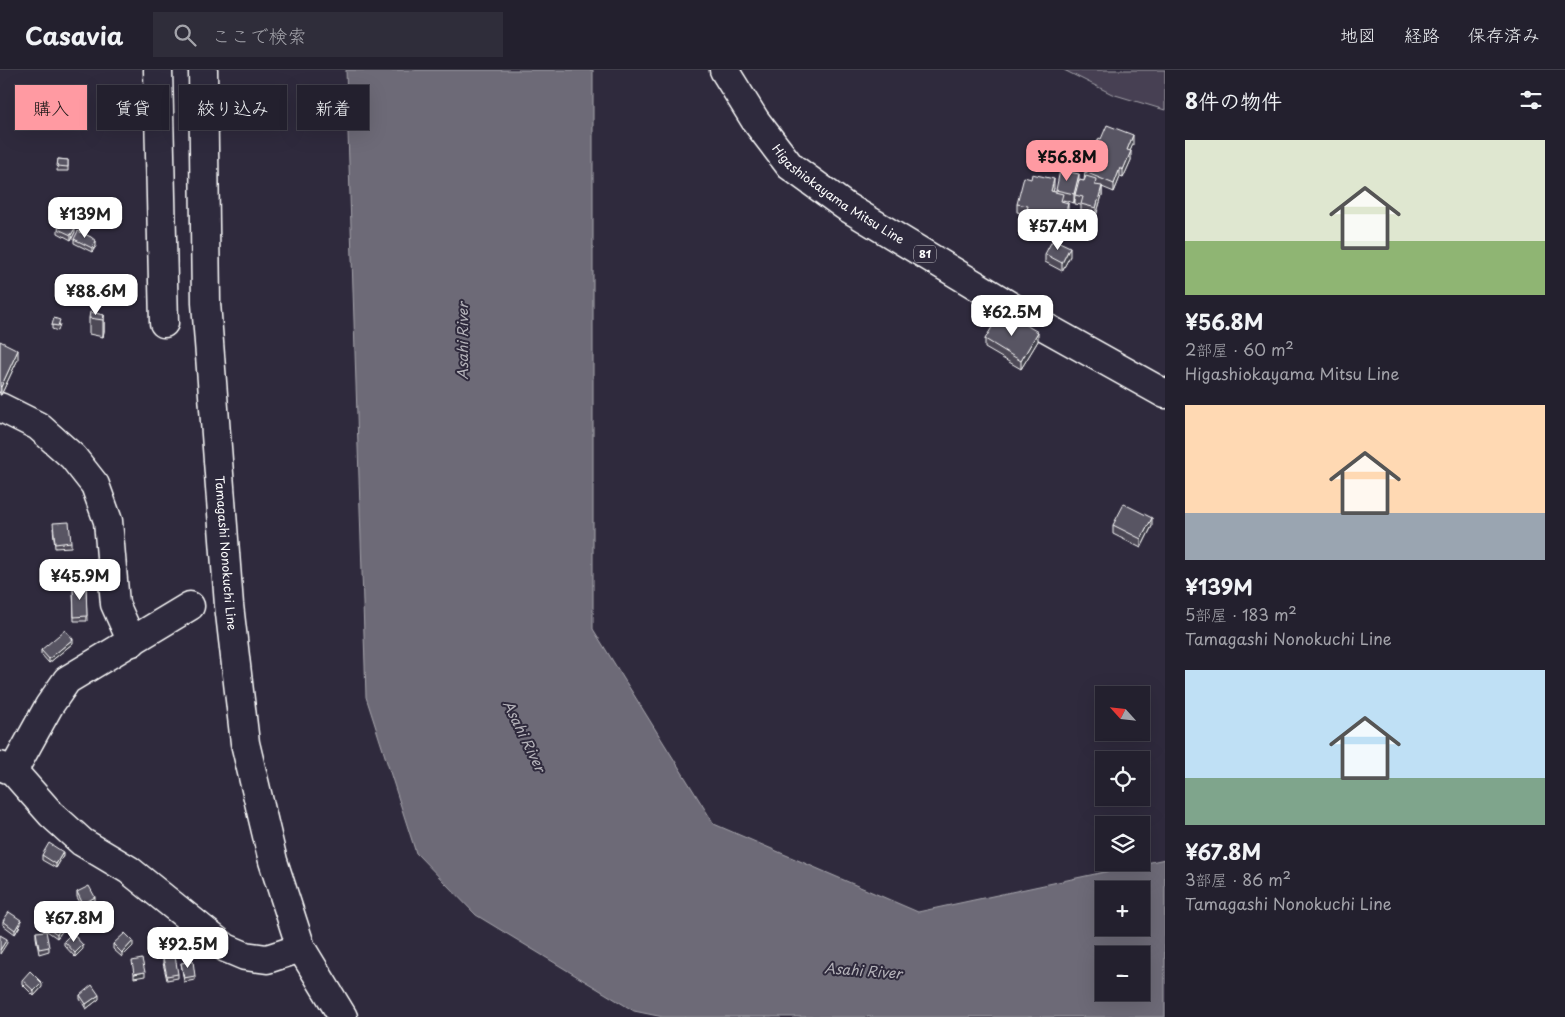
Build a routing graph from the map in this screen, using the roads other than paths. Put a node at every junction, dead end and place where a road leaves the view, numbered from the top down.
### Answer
1 (158, 70) edge
2 (203, 70) edge
3 (724, 70) edge
4 (164, 323) dead end
5 (1165, 394) edge
6 (0, 407) edge
7 (190, 606) dead end
8 (132, 642) junction
9 (7, 768) edge
10 (302, 948) junction
11 (343, 1017) edge

1 - 4 main road
2 - 10 main road, Tamagashi Nonokuchi Line
3 - 5 main road, Higashiokayama Mitsu Line / 81
6 - 8 main road
7 - 8 main road
8 - 9 main road
9 - 10 main road
10 - 11 main road, Tamagashi Nonokuchi Line

